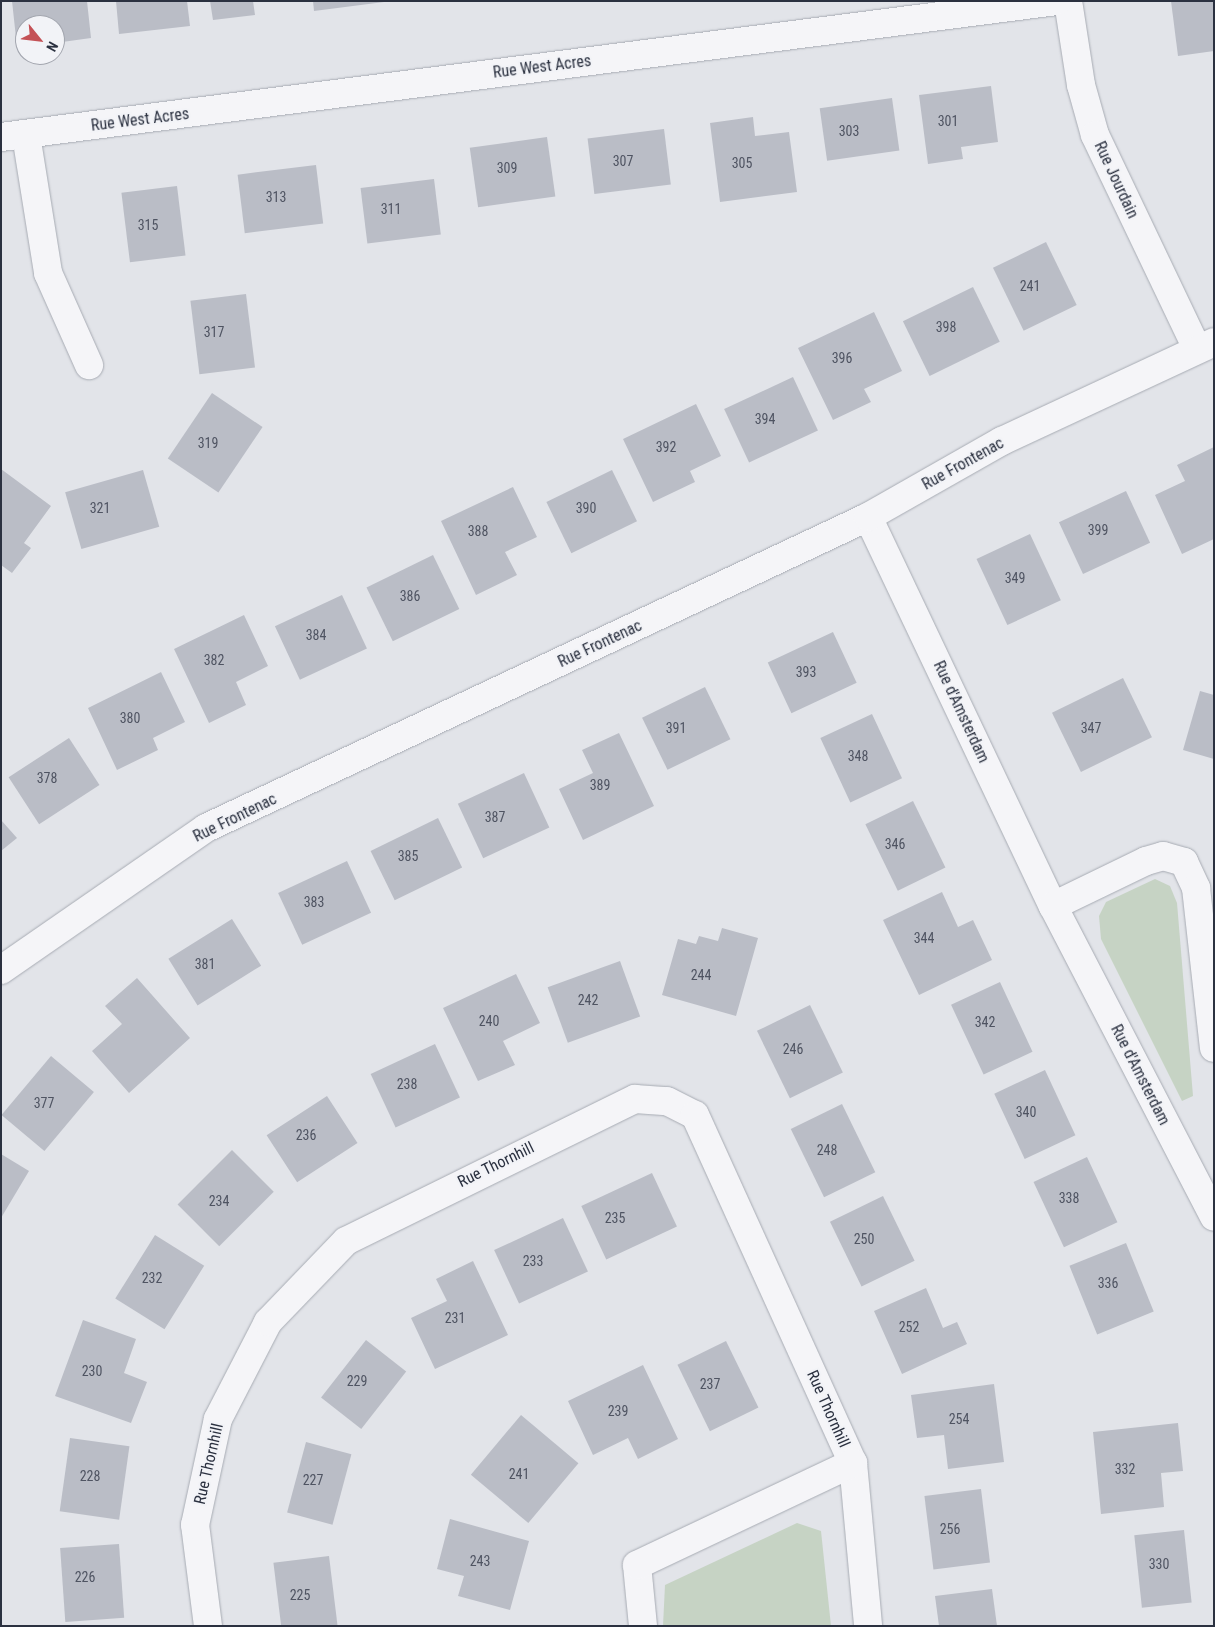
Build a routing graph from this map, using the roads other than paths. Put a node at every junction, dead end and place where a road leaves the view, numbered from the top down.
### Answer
1 (1057, 1) edge
2 (1068, 1) edge
3 (14, 136) edge
4 (1205, 345) edge
5 (89, 365) dead end
6 (868, 517) junction
7 (1053, 906) junction
8 (1, 970) edge
9 (1214, 1048) edge
10 (1214, 1217) edge
11 (853, 1463) junction
12 (208, 1626) edge
13 (643, 1626) edge
14 (868, 1626) edge

1 - 3 street, Rue West Acres
2 - 4 street, Rue Jourdain
3 - 5 street, Rue West Acres
4 - 6 street, Rue Frontenac
6 - 7 street, Rue d'Amsterdam
6 - 8 street, Rue Frontenac
7 - 9 street
7 - 10 street, Rue d'Amsterdam
11 - 12 street, Rue Thornhill
11 - 13 street, Rue Thornhill
11 - 14 street, Rue Thornhill

